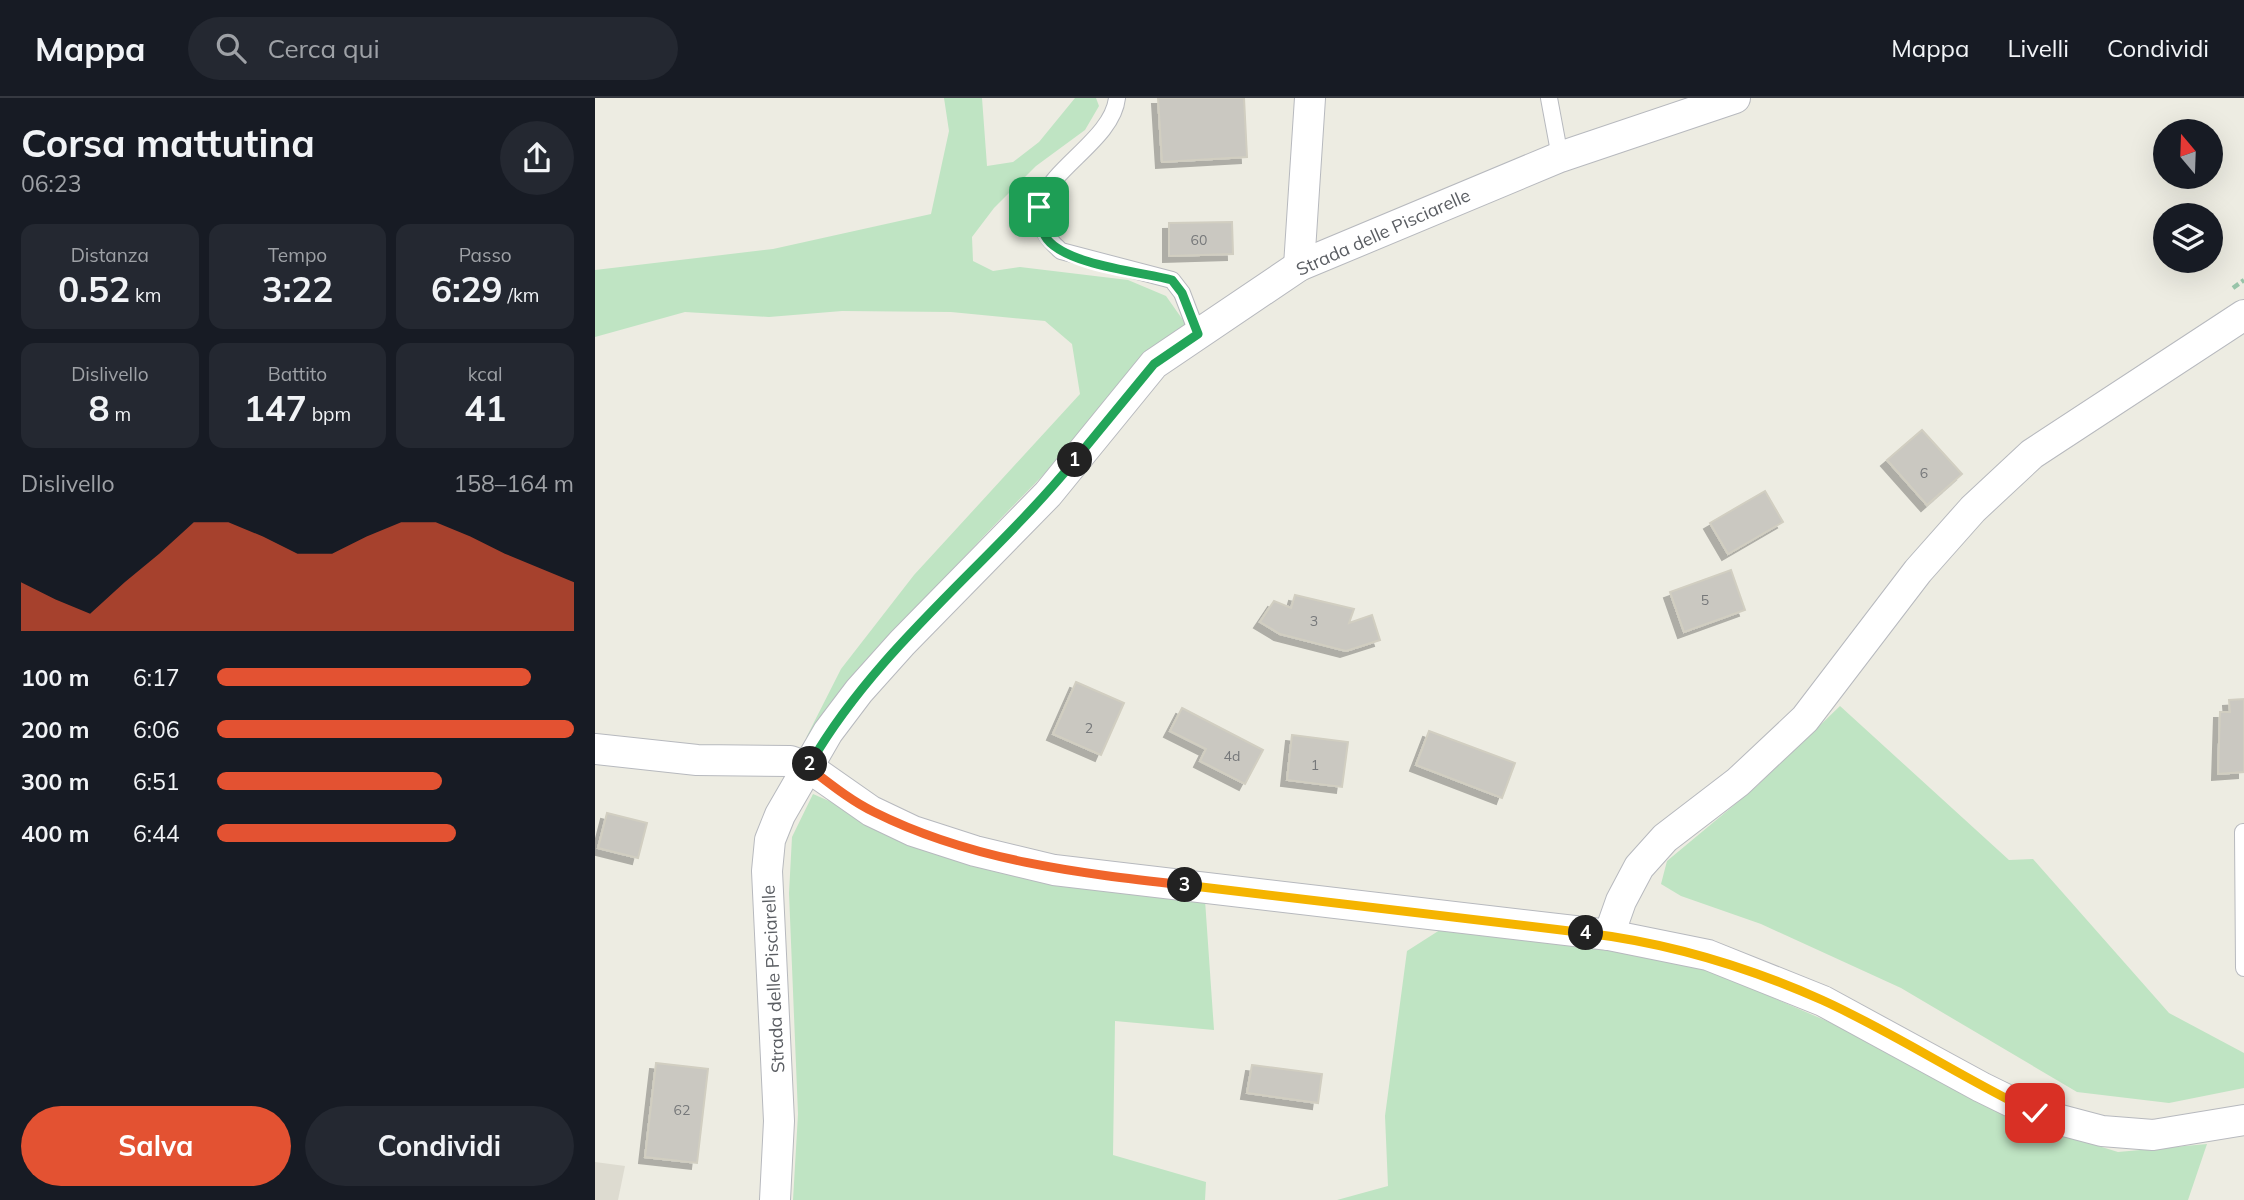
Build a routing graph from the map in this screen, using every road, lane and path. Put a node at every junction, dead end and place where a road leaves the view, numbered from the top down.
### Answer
1 (1117, 98) edge
2 (1310, 98) edge
3 (1549, 98) edge
4 (1735, 98) edge
5 (1560, 157) junction
6 (1299, 267) junction
7 (2244, 315) edge
8 (1198, 334) junction
9 (595, 749) edge
10 (808, 767) junction
11 (2243, 832) edge
12 (1609, 936) junction
13 (2244, 968) edge
14 (2244, 1119) edge
15 (775, 1200) edge

1 - 8 lane
2 - 6 street
3 - 5 lane
4 - 5 street, Strada delle Pisciarelle
5 - 6 street, Strada delle Pisciarelle
6 - 8 street, Strada delle Pisciarelle
7 - 12 street
8 - 10 street, Strada delle Pisciarelle
9 - 10 street
10 - 12 street
10 - 15 street, Strada delle Pisciarelle
11 - 13 lane
12 - 14 street

